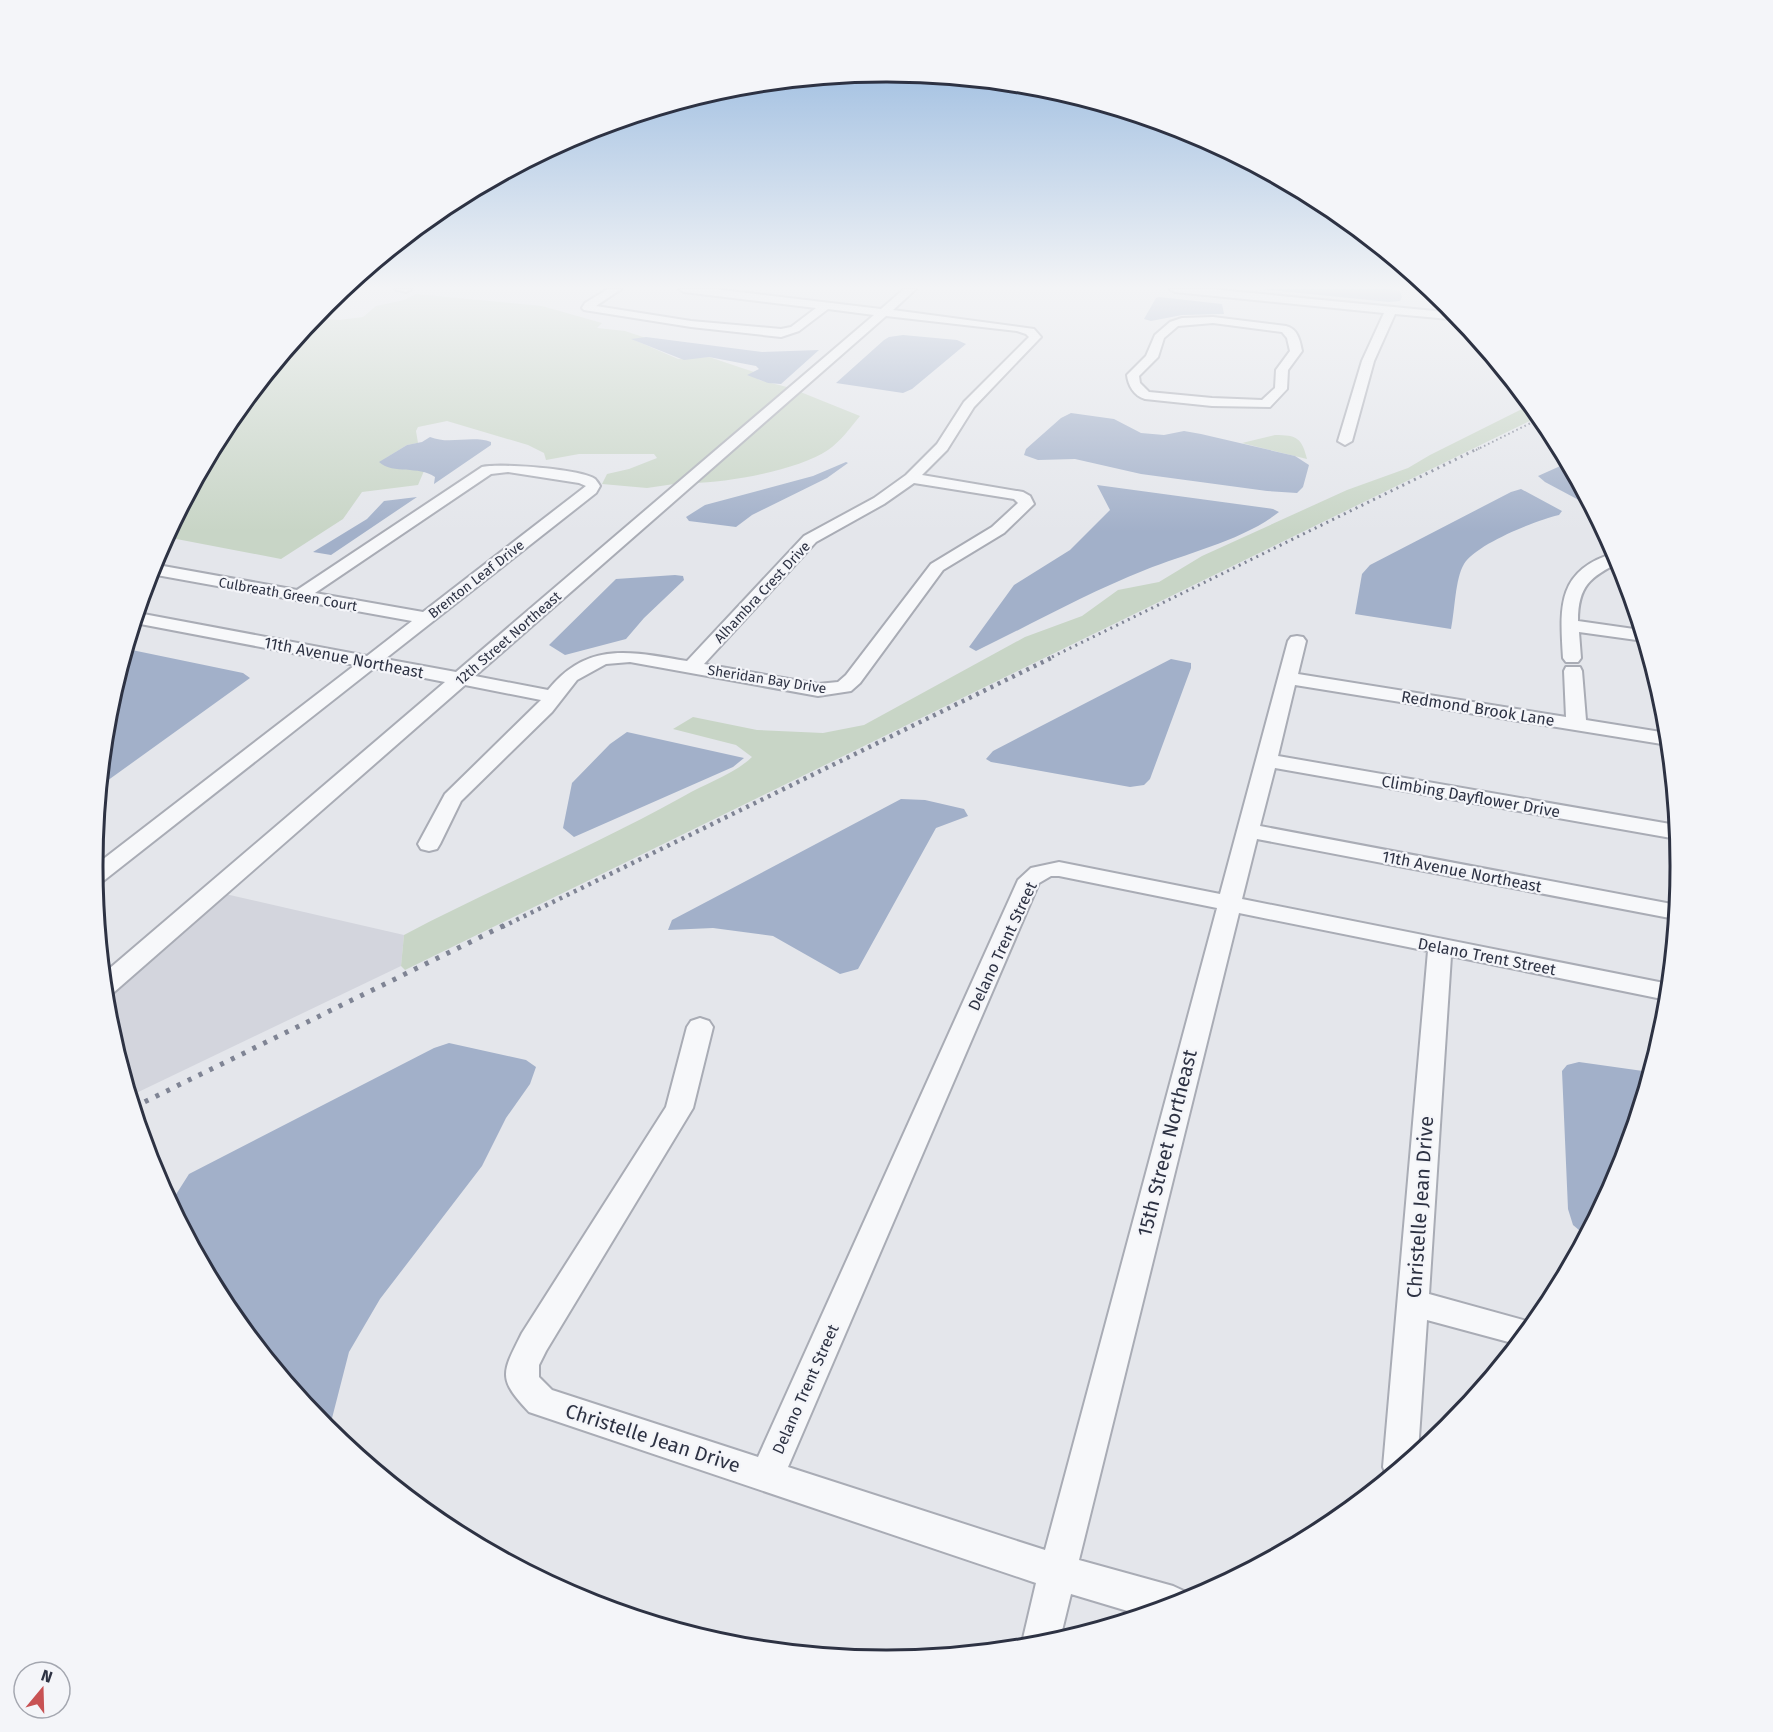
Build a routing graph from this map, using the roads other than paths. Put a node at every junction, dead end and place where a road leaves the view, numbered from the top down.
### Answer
1 (817, 370) edge
2 (1003, 370) edge
3 (1138, 370) edge
4 (1282, 370) edge
5 (1365, 370) edge
6 (1345, 441) dead end
7 (911, 478) junction
8 (1608, 561) edge
9 (161, 571) edge
10 (301, 596) junction
11 (424, 618) junction
12 (143, 619) edge
13 (1570, 626) junction
14 (1634, 635) edge
15 (1297, 641) dead end
16 (368, 661) junction
17 (692, 667) junction
18 (1287, 678) junction
19 (461, 679) junction
20 (552, 696) junction
21 (1576, 724) junction
22 (1659, 738) edge
23 (1266, 760) junction
24 (1247, 830) junction
25 (1669, 831) edge
26 (429, 844) dead end
27 (103, 870) edge
28 (1229, 903) junction
29 (1668, 911) edge
30 (1440, 947) junction
31 (112, 980) edge
32 (1659, 990) edge
33 (700, 1027) dead end
34 (1413, 1303) junction
35 (1517, 1331) edge
36 (1401, 1457) edge
37 (767, 1476) junction
38 (1056, 1572) junction
39 (1158, 1601) edge
40 (1042, 1633) edge

1 - 19 street, 12th Street Northeast
2 - 7 street, Alhambra Crest Drive
3 - 4 street
5 - 6 street
7 - 17 street, Alhambra Crest Drive
7 - 17 street, Sheridan Bay Drive
8 - 13 street
9 - 10 street, Culbreath Green Court
10 - 11 street, Culbreath Green Court
10 - 11 street, Brenton Leaf Drive
11 - 16 street, Brenton Leaf Drive
12 - 16 street, 11th Avenue Northeast
13 - 14 street
13 - 21 street
15 - 18 street, 15th Street Northeast
16 - 19 street, 11th Avenue Northeast
16 - 27 street, Brenton Leaf Drive
17 - 20 street, Sheridan Bay Drive
18 - 21 street, Redmond Brook Lane
18 - 23 street, 15th Street Northeast
19 - 20 street, 11th Avenue Northeast
19 - 31 street, 12th Street Northeast
20 - 26 street, Sheridan Bay Drive
21 - 22 street, Redmond Brook Lane
23 - 24 street, 15th Street Northeast
23 - 25 street, Climbing Dayflower Drive
24 - 28 street, 15th Street Northeast
24 - 29 street, 11th Avenue Northeast
28 - 30 street, Delano Trent Street
28 - 37 street, Delano Trent Street
28 - 38 street, 15th Street Northeast
30 - 32 street, Delano Trent Street
30 - 34 street, Christelle Jean Drive
33 - 37 street, Christelle Jean Drive
34 - 35 street
34 - 36 street, Christelle Jean Drive
37 - 38 street, Christelle Jean Drive
38 - 39 street, Christelle Jean Drive
38 - 40 street, 15th Street Northeast

